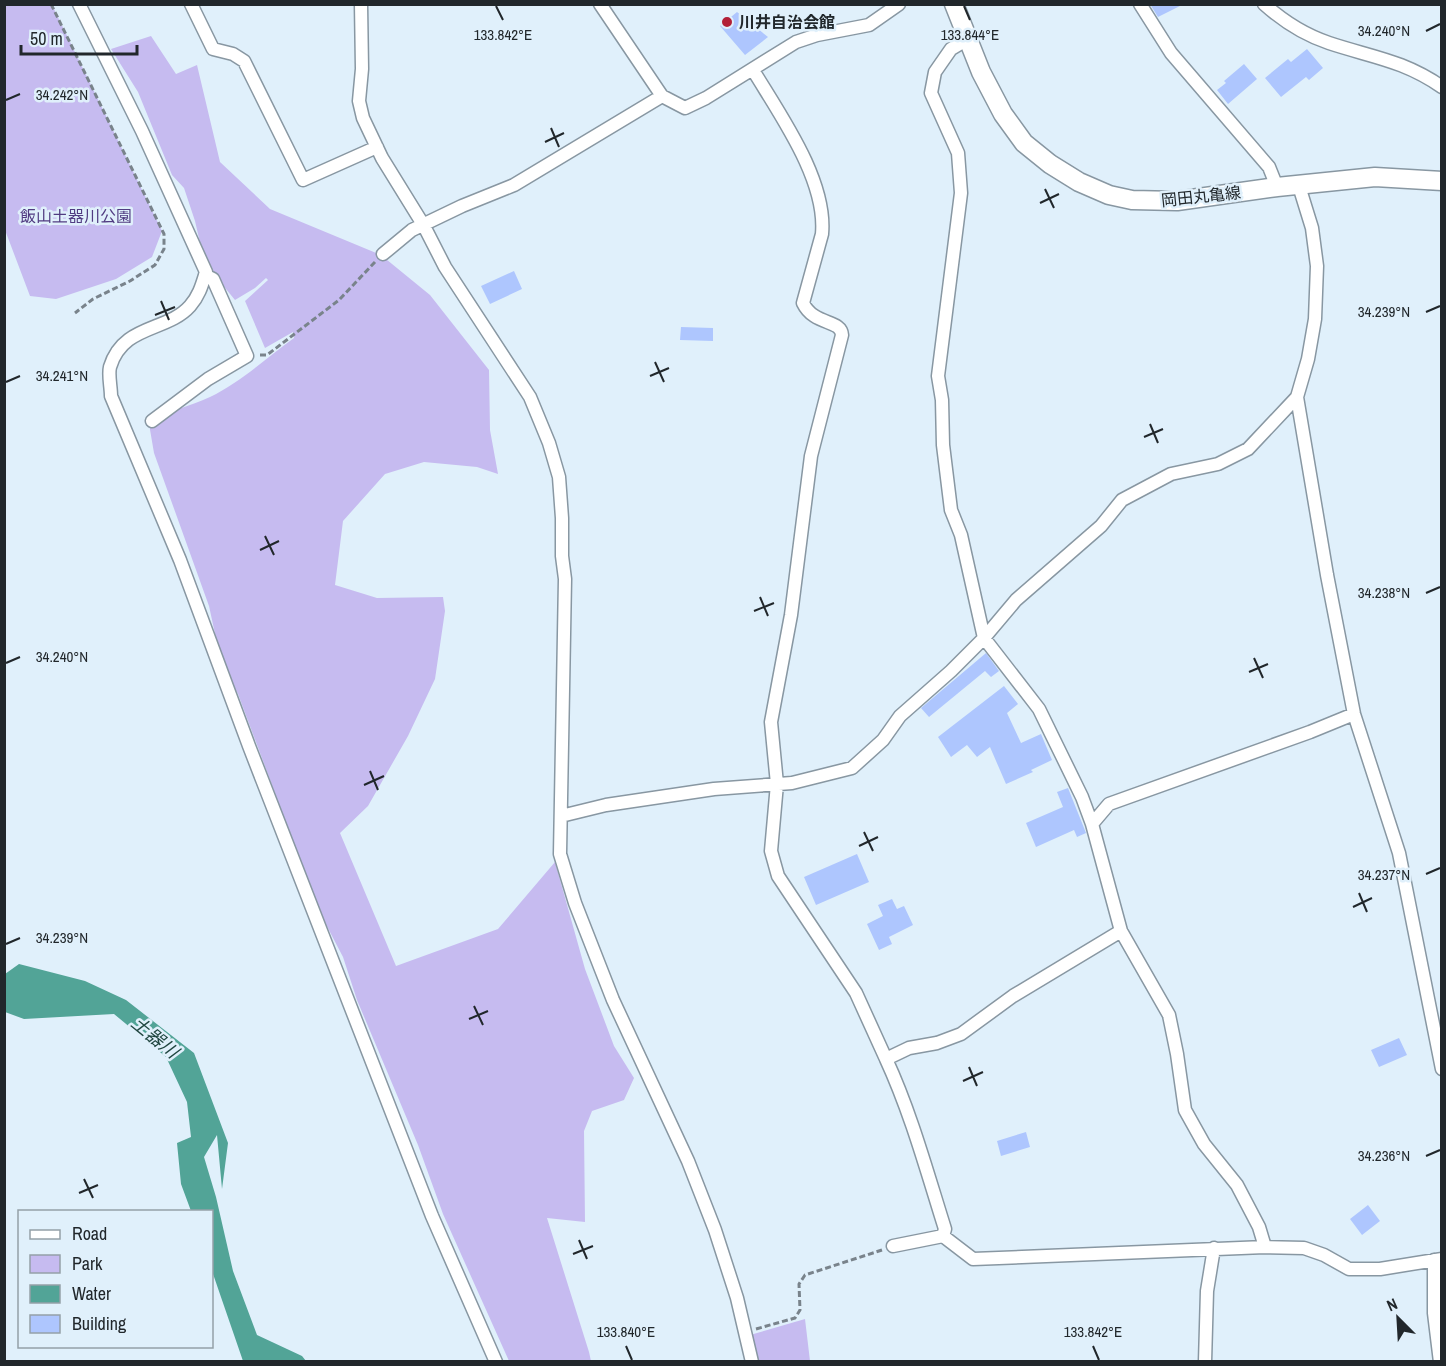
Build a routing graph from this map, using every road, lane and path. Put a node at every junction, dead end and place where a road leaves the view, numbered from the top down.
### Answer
1 (51, 4) edge
2 (79, 4) edge
3 (191, 4) edge
4 (361, 4) edge
5 (600, 4) edge
6 (899, 4) edge
7 (954, 4) edge
8 (1140, 4) edge
9 (1264, 4) edge
10 (966, 40) junction
11 (753, 69) junction
12 (1442, 87) edge
13 (662, 96) junction
14 (378, 147) junction
15 (1442, 181) edge
16 (1299, 186) junction
17 (1277, 187) junction
18 (424, 226) junction
19 (383, 254) joint
20 (205, 275) junction
21 (75, 314) dead end
22 (267, 355) dead end
23 (1297, 397) junction
24 (152, 421) dead end
25 (984, 638) junction
26 (1354, 714) junction
27 (777, 784) junction
28 (561, 816) junction
29 (1092, 824) junction
30 (1121, 931) junction
31 (886, 1059) junction
32 (1442, 1069) edge
33 (943, 1236) junction
34 (893, 1246) joint
35 (1265, 1247) junction
36 (1214, 1248) junction
37 (1438, 1259) edge
38 (746, 1332) junction
39 (496, 1362) edge
40 (752, 1362) edge
41 (1205, 1362) edge
42 (1440, 1362) edge

1 - 21 path
2 - 20 street
3 - 14 street
4 - 14 street
5 - 13 street
6 - 11 street
7 - 10 main road, 岡田丸亀線
8 - 17 street
9 - 12 street
10 - 17 main road, 岡田丸亀線
10 - 25 street
11 - 13 street
11 - 27 street
13 - 18 street
14 - 18 street
15 - 16 main road, 岡田丸亀線
16 - 17 main road, 岡田丸亀線
16 - 23 street
18 - 19 street
18 - 28 street
19 - 22 path
20 - 24 street
20 - 39 street
23 - 25 street
23 - 26 street
25 - 27 street
25 - 29 street
26 - 29 street
26 - 32 street
27 - 28 street
27 - 31 street
28 - 38 street
29 - 30 street
30 - 31 street
30 - 35 street
31 - 33 street
33 - 34 street
33 - 36 street
34 - 38 path
35 - 36 street
35 - 37 street
36 - 41 street
37 - 42 street
38 - 40 street

